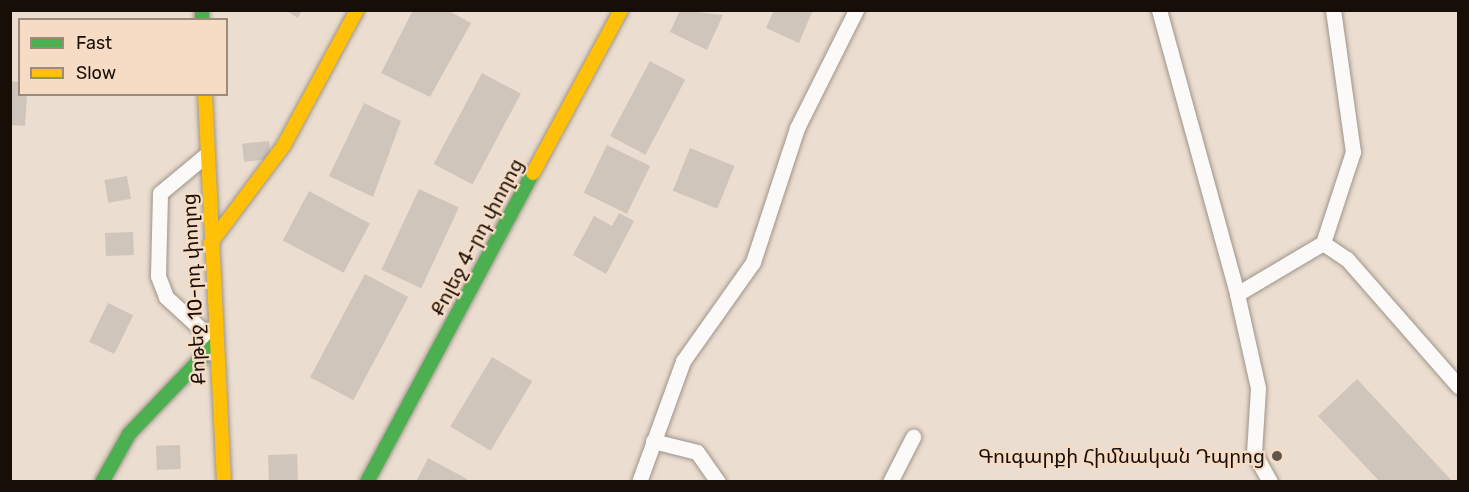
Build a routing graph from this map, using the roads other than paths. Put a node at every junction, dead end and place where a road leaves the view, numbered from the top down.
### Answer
1 (357, 10) edge
2 (621, 10) edge
3 (856, 10) edge
4 (1159, 10) edge
5 (1333, 10) edge
6 (205, 96) edge
7 (207, 154) junction
8 (1323, 243) junction
9 (210, 244) junction
10 (1238, 294) junction
11 (216, 342) junction
12 (1458, 386) edge
13 (913, 437) dead end
14 (653, 441) junction
15 (102, 482) edge
16 (224, 482) edge
17 (368, 482) edge
18 (639, 482) edge
19 (718, 482) edge
20 (890, 482) edge
21 (1270, 482) edge

1 - 9 street
2 - 17 street, Քոլեջ 4-րդ փողոց
3 - 14 lane
4 - 10 lane
5 - 8 lane
6 - 7 street, Քոթեջ 10-րդ փողոց
7 - 9 street, Քոթեջ 10-րդ փողոց
7 - 11 lane
8 - 10 lane
8 - 12 lane
9 - 11 street, Քոթեջ 10-րդ փողոց
10 - 21 lane
11 - 15 street
11 - 16 street, Քոթեջ 10-րդ փողոց
13 - 20 lane
14 - 18 lane
14 - 19 lane

